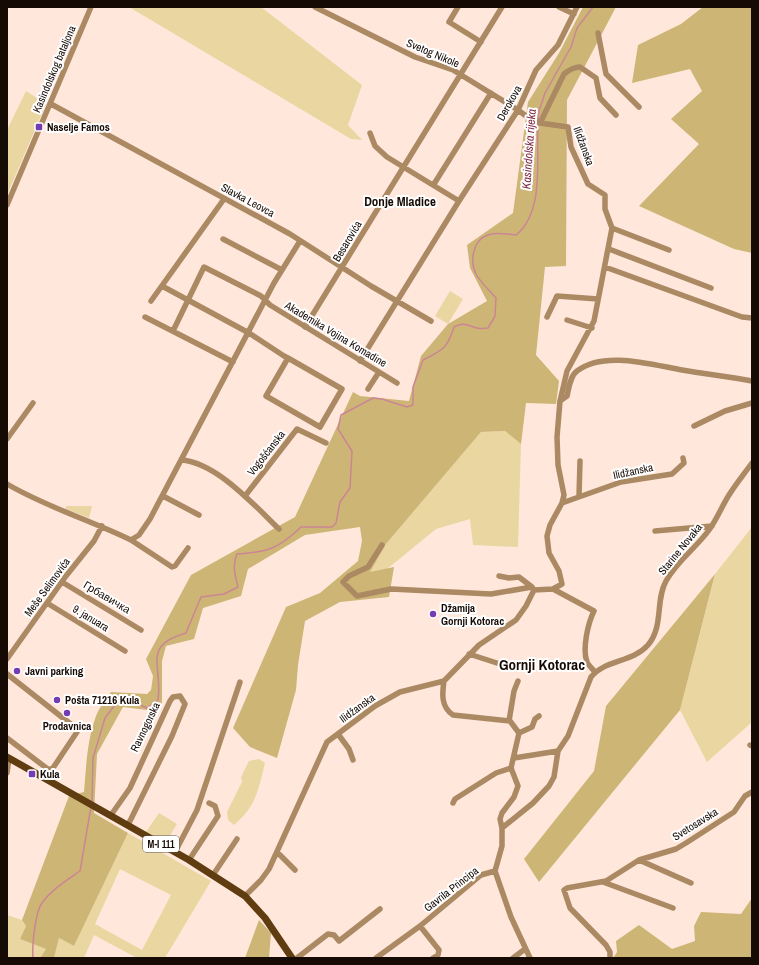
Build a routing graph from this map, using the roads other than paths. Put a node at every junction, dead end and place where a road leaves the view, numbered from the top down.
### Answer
1 (91, 7) edge
2 (315, 7) edge
3 (458, 7) edge
4 (502, 7) edge
5 (559, 7) edge
6 (577, 7) edge
7 (574, 14) junction
8 (598, 33) dead end
9 (482, 42) junction
10 (606, 74) junction
11 (461, 75) junction
12 (596, 78) junction
13 (491, 93) junction
14 (51, 104) junction
15 (639, 107) dead end
16 (518, 110) junction
17 (616, 115) dead end
18 (540, 123) junction
19 (370, 133) dead end
20 (405, 166) junction
21 (434, 184) junction
22 (224, 199) junction
23 (459, 200) junction
24 (7, 205) edge
25 (612, 228) junction
26 (223, 239) dead end
27 (300, 240) junction
28 (609, 249) junction
29 (669, 250) dead end
30 (606, 267) junction
31 (343, 268) junction
32 (282, 270) junction
33 (162, 286) junction
34 (711, 288) dead end
35 (598, 299) junction
36 (187, 300) junction
37 (151, 301) dead end
38 (265, 301) junction
39 (397, 302) junction
40 (145, 317) dead end
41 (547, 318) dead end
42 (752, 318) edge
43 (566, 320) dead end
44 (431, 321) dead end
45 (306, 327) junction
46 (592, 328) junction
47 (173, 331) junction
48 (249, 333) junction
49 (288, 358) junction
50 (360, 361) junction
51 (233, 362) junction
52 (379, 372) junction
53 (752, 381) edge
54 (397, 382) dead end
55 (368, 389) dead end
56 (560, 401) junction
57 (33, 403) dead end
58 (752, 403) edge
59 (694, 426) dead end
60 (7, 439) edge
61 (326, 443) dead end
62 (683, 458) dead end
63 (181, 460) junction
64 (580, 461) dead end
65 (752, 463) edge
66 (7, 484) edge
67 (163, 496) junction
68 (244, 496) junction
69 (579, 496) junction
70 (562, 503) junction
71 (199, 515) dead end
72 (102, 526) junction
73 (712, 526) junction
74 (279, 529) dead end
75 (655, 531) dead end
76 (130, 540) junction
77 (382, 545) dead end
78 (188, 548) dead end
79 (499, 576) dead end
80 (62, 582) junction
81 (533, 589) junction
82 (553, 590) junction
83 (47, 603) junction
84 (141, 630) dead end
85 (125, 651) dead end
86 (469, 654) junction
87 (7, 659) edge
88 (500, 664) dead end
89 (595, 672) junction
90 (7, 674) edge
91 (444, 681) junction
92 (518, 681) dead end
93 (240, 682) dead end
94 (539, 716) dead end
95 (509, 721) junction
96 (519, 732) junction
97 (338, 734) junction
98 (7, 738) edge
99 (558, 751) junction
100 (514, 758) junction
101 (8, 760) edge
102 (353, 760) dead end
103 (511, 768) junction
104 (7, 773) edge
105 (752, 792) edge
106 (209, 803) dead end
107 (453, 803) dead end
108 (111, 815) junction
109 (128, 825) junction
110 (502, 828) junction
111 (237, 840) dead end
112 (175, 852) junction
113 (277, 852) junction
114 (189, 860) junction
115 (639, 860) junction
116 (295, 870) dead end
117 (495, 871) junction
118 (214, 875) junction
119 (603, 882) junction
120 (691, 883) dead end
121 (245, 896) junction
122 (673, 908) dead end
123 (380, 909) dead end
124 (420, 926) junction
125 (525, 949) junction
126 (292, 958) edge
127 (297, 958) edge
128 (376, 958) edge
129 (433, 958) edge
130 (514, 958) edge
131 (530, 958) edge
132 (610, 958) edge

1 - 14 street, Kasindolskog bataljona
2 - 11 street, Svetog Nikole
3 - 9 street
4 - 9 street, Besarovića
5 - 7 street
6 - 7 street, Derokova
7 - 16 street, Derokova
8 - 10 street
9 - 11 street, Besarovića
10 - 12 street
10 - 15 street
11 - 13 street, Svetog Nikole
11 - 20 street, Besarovića
12 - 17 street
12 - 18 street
13 - 16 street, Svetog Nikole
13 - 21 street, Derokova
14 - 22 street, Slavka Leovca
14 - 24 street, Kasindolskog bataljona
16 - 18 street, Svetog Nikole
16 - 23 street, Derokova
18 - 25 street, Ilidžanska
19 - 20 street
20 - 21 street
20 - 31 street, Besarovića
21 - 23 street
22 - 27 street, Slavka Leovca
22 - 33 street
23 - 39 street, Derokova
25 - 28 street, Ilidžanska
25 - 29 street
26 - 32 street
27 - 31 street, Slavka Leovca
27 - 32 street
28 - 30 street, Ilidžanska
28 - 34 street
30 - 35 street, Ilidžanska
30 - 42 street
31 - 39 street, Slavka Leovca
31 - 45 street, Besarovića
32 - 38 street
33 - 36 street
33 - 37 street
35 - 41 street
35 - 46 street, Ilidžanska
36 - 38 street, Akademika Vojina Komadine
36 - 47 street, Akademika Vojina Komadine
36 - 48 street
38 - 45 street, Akademika Vojina Komadine
38 - 48 street
39 - 44 street, Slavka Leovca
39 - 50 street, Derokova
40 - 47 street
43 - 46 street
45 - 50 street, Akademika Vojina Komadine
46 - 56 street, Ilidžanska
47 - 51 street
48 - 49 street
48 - 51 street
49 - 49 street
50 - 52 street, Akademika Vojina Komadine
51 - 63 street
52 - 54 street, Akademika Vojina Komadine
52 - 55 street
53 - 56 street, Ilidžanska
56 - 70 street, Ilidžanska
57 - 60 street
58 - 59 street
61 - 68 street, Vogošćanska
62 - 69 street, Ilidžanska
63 - 67 street
63 - 68 street
64 - 69 street
65 - 73 street, Starine Novaka
66 - 72 street
67 - 71 street
67 - 76 street
68 - 74 street
69 - 70 street, Ilidžanska
70 - 82 street, Ilidžanska
72 - 76 street
72 - 80 street, Meše Selimovića
73 - 75 street
73 - 89 street, Starine Novaka
76 - 78 street
77 - 81 street
79 - 81 street
80 - 83 street, Meše Selimovića
80 - 84 street, Грбавичка
81 - 82 street
81 - 86 street
82 - 89 street
83 - 85 street, 9. januara
83 - 87 street, Meše Selimovića
86 - 88 street
86 - 91 street
89 - 99 street
90 - 98 street
91 - 95 street
91 - 97 street, Ilidžanska
92 - 95 street
93 - 112 street
94 - 96 street
95 - 96 street
96 - 100 street
97 - 102 street
97 - 113 street, Ilidžanska
99 - 100 street
99 - 110 street
100 - 103 street
101 - 104 street
101 - 108 main road, M-I 111
103 - 107 street
103 - 110 street
105 - 115 street, Svetosavska
106 - 114 street
108 - 109 main road, M-I 111
108 - 109 street, Ravnogorska
109 - 112 main road, M-I 111
110 - 117 street
111 - 118 street
112 - 114 main road, M-I 111
113 - 116 street
113 - 121 street, Ilidžanska
114 - 118 main road, M-I 111
115 - 119 street, Svetosavska
115 - 120 street
117 - 124 street, Gavrila Principa
117 - 125 street
118 - 121 main road, M-I 111
119 - 122 street, Svetosavska
119 - 132 street, Svetosavska
121 - 126 main road, M-I 111
123 - 127 street
124 - 128 street, Gavrila Principa
124 - 129 street, Gavrila Principa
125 - 130 street
125 - 131 street

